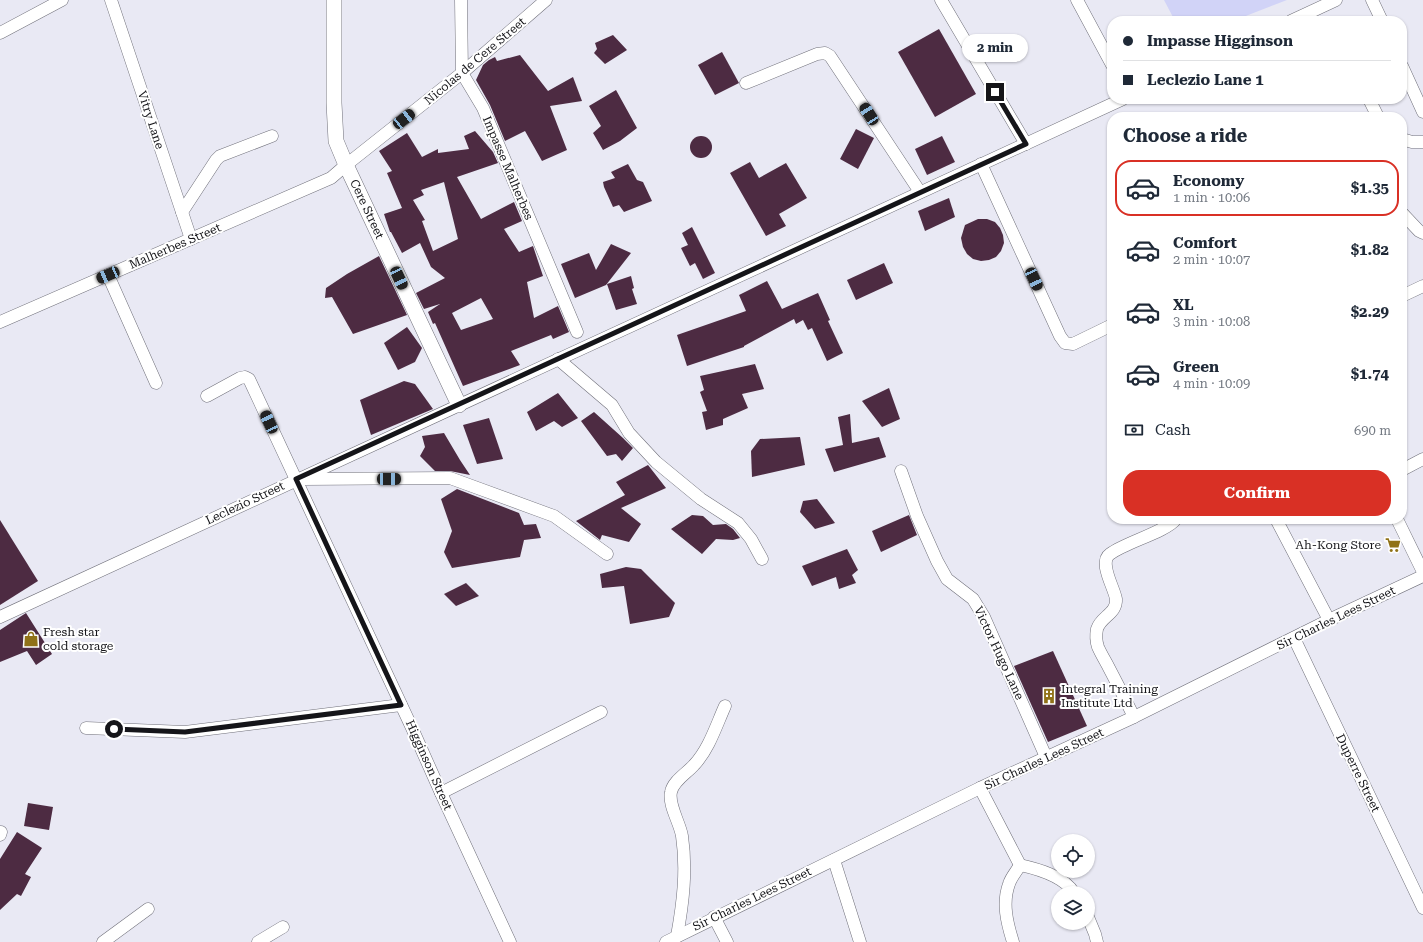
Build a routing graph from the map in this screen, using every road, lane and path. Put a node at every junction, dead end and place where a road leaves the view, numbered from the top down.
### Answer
1 (62, 0) edge
2 (111, 0) edge
3 (334, 0) edge
4 (461, 0) edge
5 (546, 0) edge
6 (941, 0) edge
7 (1077, 0) edge
8 (1336, 0) edge
9 (1372, 0) edge
10 (1302, 16) edge
11 (1380, 16) edge
12 (0, 33) edge
13 (1107, 56) edge
14 (462, 73) junction
15 (1407, 77) edge
16 (746, 83) dead end
17 (1112, 104) edge
18 (1423, 112) edge
19 (272, 136) dead end
20 (1407, 140) edge
21 (1423, 142) edge
22 (1026, 144) junction
23 (981, 164) junction
24 (346, 165) junction
25 (920, 192) junction
26 (182, 212) junction
27 (1407, 219) edge
28 (1423, 234) edge
29 (191, 239) junction
30 (108, 275) junction
31 (1423, 286) edge
32 (1407, 294) edge
33 (0, 322) edge
34 (1107, 327) edge
35 (577, 332) dead end
36 (558, 359) junction
37 (156, 383) dead end
38 (207, 396) dead end
39 (459, 404) junction
40 (1423, 459) edge
41 (1407, 467) edge
42 (901, 471) dead end
43 (296, 479) junction
44 (1171, 524) edge
45 (1279, 524) edge
46 (1399, 524) edge
47 (608, 554) dead end
48 (762, 559) dead end
49 (1423, 572) edge
50 (1423, 576) edge
51 (0, 617) edge
52 (1329, 620) junction
53 (1294, 638) junction
54 (401, 705) junction
55 (725, 706) dead end
56 (601, 712) dead end
57 (1134, 717) junction
58 (86, 728) dead end
59 (1046, 757) junction
60 (980, 788) junction
61 (441, 793) junction
62 (834, 860) junction
63 (1020, 865) junction
64 (1067, 886) edge
65 (1423, 908) edge
66 (148, 909) dead end
67 (714, 917) junction
68 (283, 928) dead end
69 (1093, 930) edge
70 (677, 936) junction
71 (103, 942) edge
72 (258, 942) edge
73 (510, 942) edge
74 (666, 942) edge
75 (726, 942) edge
76 (860, 942) edge
77 (1013, 942) edge
78 (1097, 942) edge

1 - 12 street
2 - 26 street, Vitry Lane
3 - 24 street, Cere Street
4 - 14 street
5 - 14 street, Nicolas de Cere Street
6 - 22 street
7 - 13 street
8 - 10 street
9 - 11 street
14 - 24 street, Nicolas de Cere Street
14 - 35 street, Impasse Malherbes
15 - 18 street
16 - 25 street
17 - 22 street, Leclezio Street
19 - 26 street
20 - 21 street
22 - 23 street, Leclezio Street
23 - 25 street, Leclezio Street
23 - 34 street
24 - 29 street, Malherbes Street
24 - 39 street, Cere Street
25 - 36 street, Leclezio Street
26 - 29 street, Vitry Lane
27 - 28 street
29 - 30 street, Malherbes Street
30 - 33 street, Malherbes Street
30 - 37 street
31 - 32 street
36 - 39 street, Leclezio Street
36 - 48 street
38 - 43 street, Higginson Street
39 - 43 street, Leclezio Street
40 - 41 street
42 - 59 street, Victor Hugo Lane
43 - 47 street
43 - 51 street, Leclezio Street
43 - 54 street, Higginson Street
44 - 57 street
45 - 52 street
46 - 49 street
50 - 52 street, Sir Charles Lees Street
52 - 53 street, Sir Charles Lees Street
53 - 57 street, Sir Charles Lees Street
53 - 65 street, Duperre Street
54 - 58 street
54 - 61 street, Higginson Street
55 - 70 street
56 - 61 street
57 - 59 street, Sir Charles Lees Street
59 - 60 street, Sir Charles Lees Street
60 - 62 street, Sir Charles Lees Street
60 - 63 street
61 - 73 street, Higginson Street
62 - 67 street, Sir Charles Lees Street
62 - 76 street
63 - 64 street
63 - 77 street
66 - 71 street
67 - 70 street, Sir Charles Lees Street
67 - 75 street
68 - 72 street
69 - 78 street
70 - 74 street, Sir Charles Lees Street

